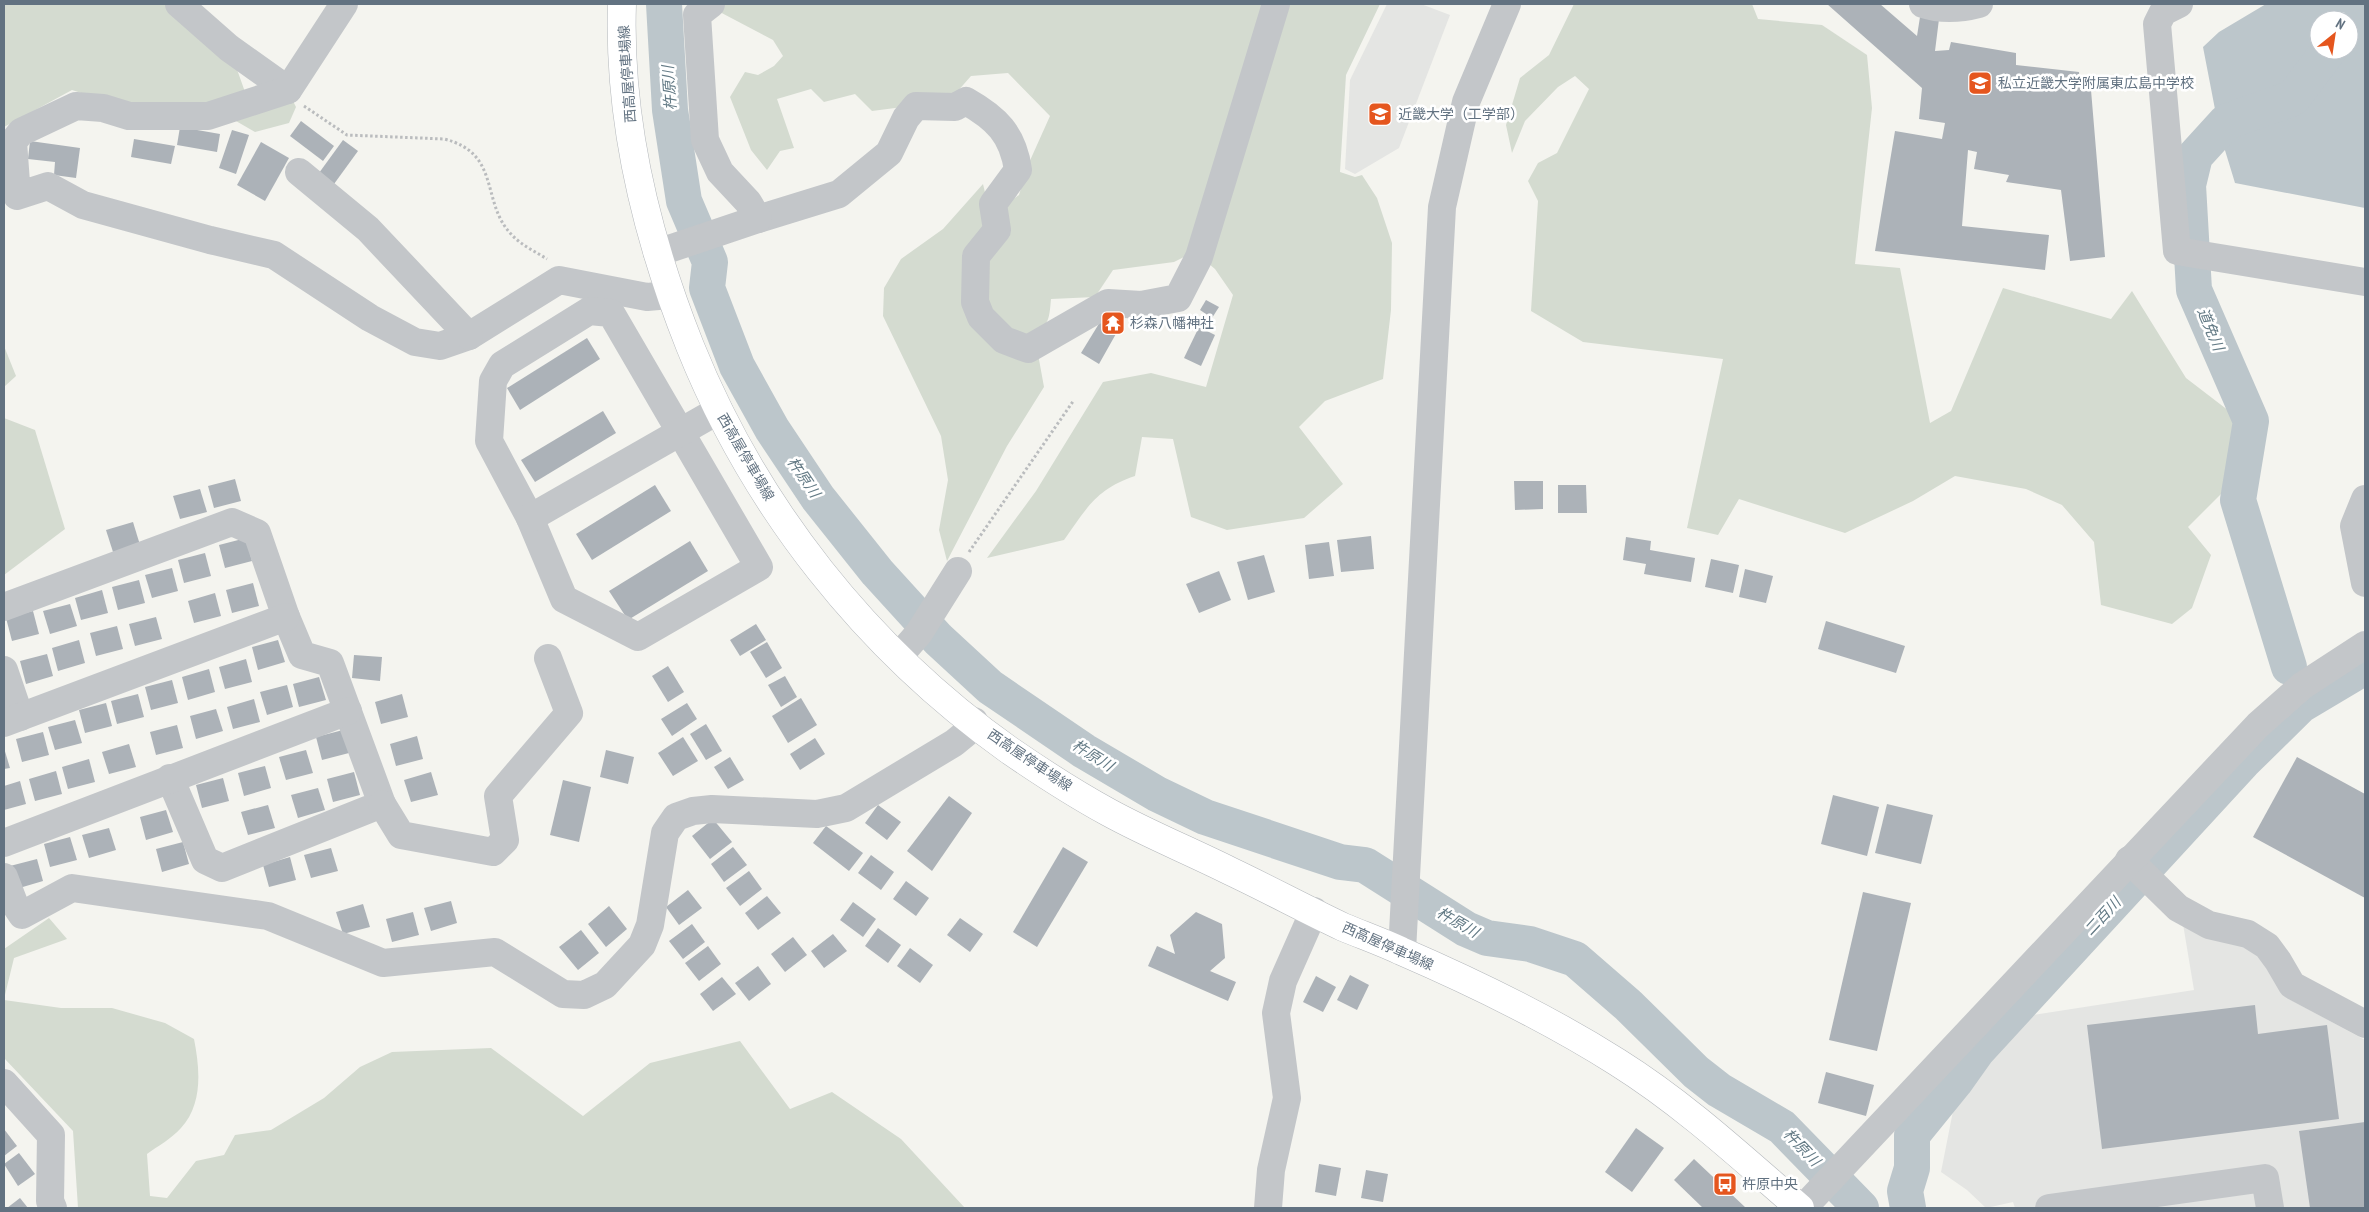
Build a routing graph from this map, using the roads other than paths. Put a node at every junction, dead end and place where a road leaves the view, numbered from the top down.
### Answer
1 (179, 4) edge
2 (344, 4) edge
3 (622, 4) edge
4 (711, 4) edge
5 (1276, 4) edge
6 (1507, 4) edge
7 (1923, 4) edge
8 (1979, 4) edge
9 (2179, 4) edge
10 (288, 90) junction
11 (299, 172) dead end
12 (758, 219) junction
13 (657, 253) junction
14 (2365, 282) edge
15 (670, 295) junction
16 (469, 336) junction
17 (719, 410) junction
18 (681, 430) junction
19 (2365, 499) edge
20 (530, 518) junction
21 (958, 572) dead end
22 (2365, 583) edge
23 (4, 607) edge
24 (286, 617) junction
25 (2365, 645) edge
26 (899, 656) junction
27 (548, 658) dead end
28 (4, 670) edge
29 (348, 711) junction
30 (12, 720) edge
31 (974, 721) junction
32 (170, 778) junction
33 (382, 804) junction
34 (4, 843) edge
35 (2129, 860) junction
36 (4, 877) edge
37 (1314, 911) junction
38 (1402, 951) junction
39 (2365, 1024) edge
40 (4, 1083) edge
41 (53, 1208) edge
42 (1268, 1208) edge
43 (1801, 1208) edge
44 (2049, 1208) edge
45 (2270, 1208) edge

1 - 10 street
2 - 10 street
3 - 13 main road, 西高屋停車場線
4 - 12 street
5 - 12 street
6 - 38 street
7 - 8 street
9 - 14 street
10 - 16 street
11 - 16 street
12 - 13 street
13 - 15 main road, 西高屋停車場線
15 - 16 street
15 - 17 main road, 西高屋停車場線
17 - 18 street
17 - 26 main road, 西高屋停車場線
18 - 20 street
18 - 20 street
18 - 20 street
19 - 22 street
21 - 26 street
23 - 24 street
24 - 29 street
24 - 30 street
25 - 35 street
26 - 31 main road, 西高屋停車場線
27 - 33 street
28 - 30 street
29 - 32 street
29 - 33 street
31 - 36 street
31 - 37 main road, 西高屋停車場線
32 - 33 street
32 - 34 street
35 - 39 street
35 - 43 street
37 - 38 main road, 西高屋停車場線
37 - 42 street
38 - 43 main road, 西高屋停車場線
40 - 41 street
44 - 45 street

